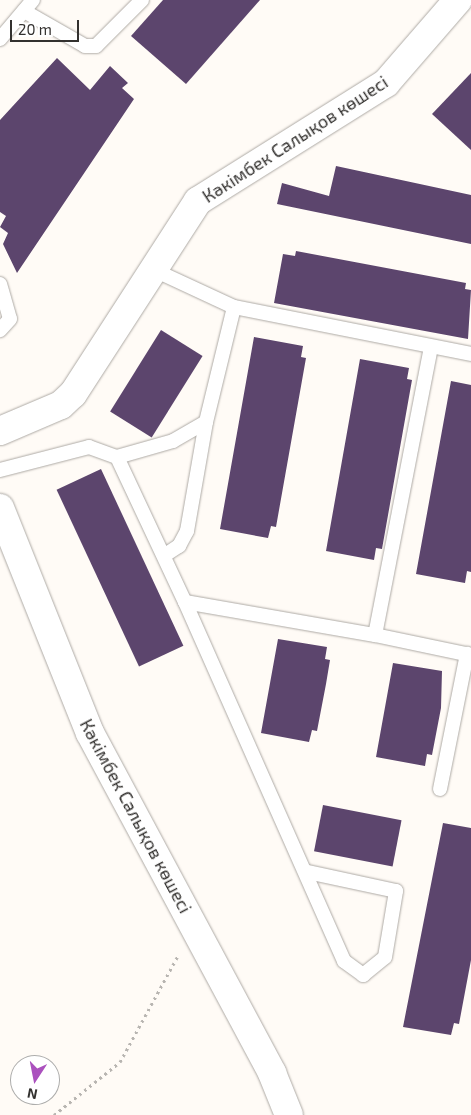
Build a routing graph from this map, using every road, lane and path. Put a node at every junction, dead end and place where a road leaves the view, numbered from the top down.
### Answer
1 (142, 0) edge
2 (458, 0) edge
3 (28, 5) edge
4 (0, 39) edge
5 (152, 269) junction
6 (0, 284) edge
7 (234, 307) junction
8 (0, 330) edge
9 (431, 347) junction
10 (471, 354) edge
11 (206, 422) junction
12 (0, 431) edge
13 (117, 457) junction
14 (0, 470) edge
15 (0, 508) edge
16 (165, 555) junction
17 (185, 602) junction
18 (375, 635) junction
19 (469, 655) edge
20 (440, 790) dead end
21 (307, 872) junction
22 (194, 927) junction
23 (54, 1115) edge
24 (289, 1115) edge

1 - 3 lane
2 - 5 street, Кәкімбек Салықов көшесі
3 - 4 lane
5 - 7 lane
5 - 12 street, Кәкімбек Салықов көшесі
6 - 8 lane
7 - 9 lane
7 - 11 lane
9 - 10 lane
9 - 18 lane
11 - 13 lane
11 - 16 lane
13 - 14 lane
13 - 16 lane
15 - 22 street, Кәкімбек Салықов көшесі
16 - 17 lane
17 - 18 lane
17 - 21 lane
18 - 19 lane
19 - 20 lane
21 - 21 lane
22 - 23 path
22 - 24 street, Кәкімбек Салықов көшесі

